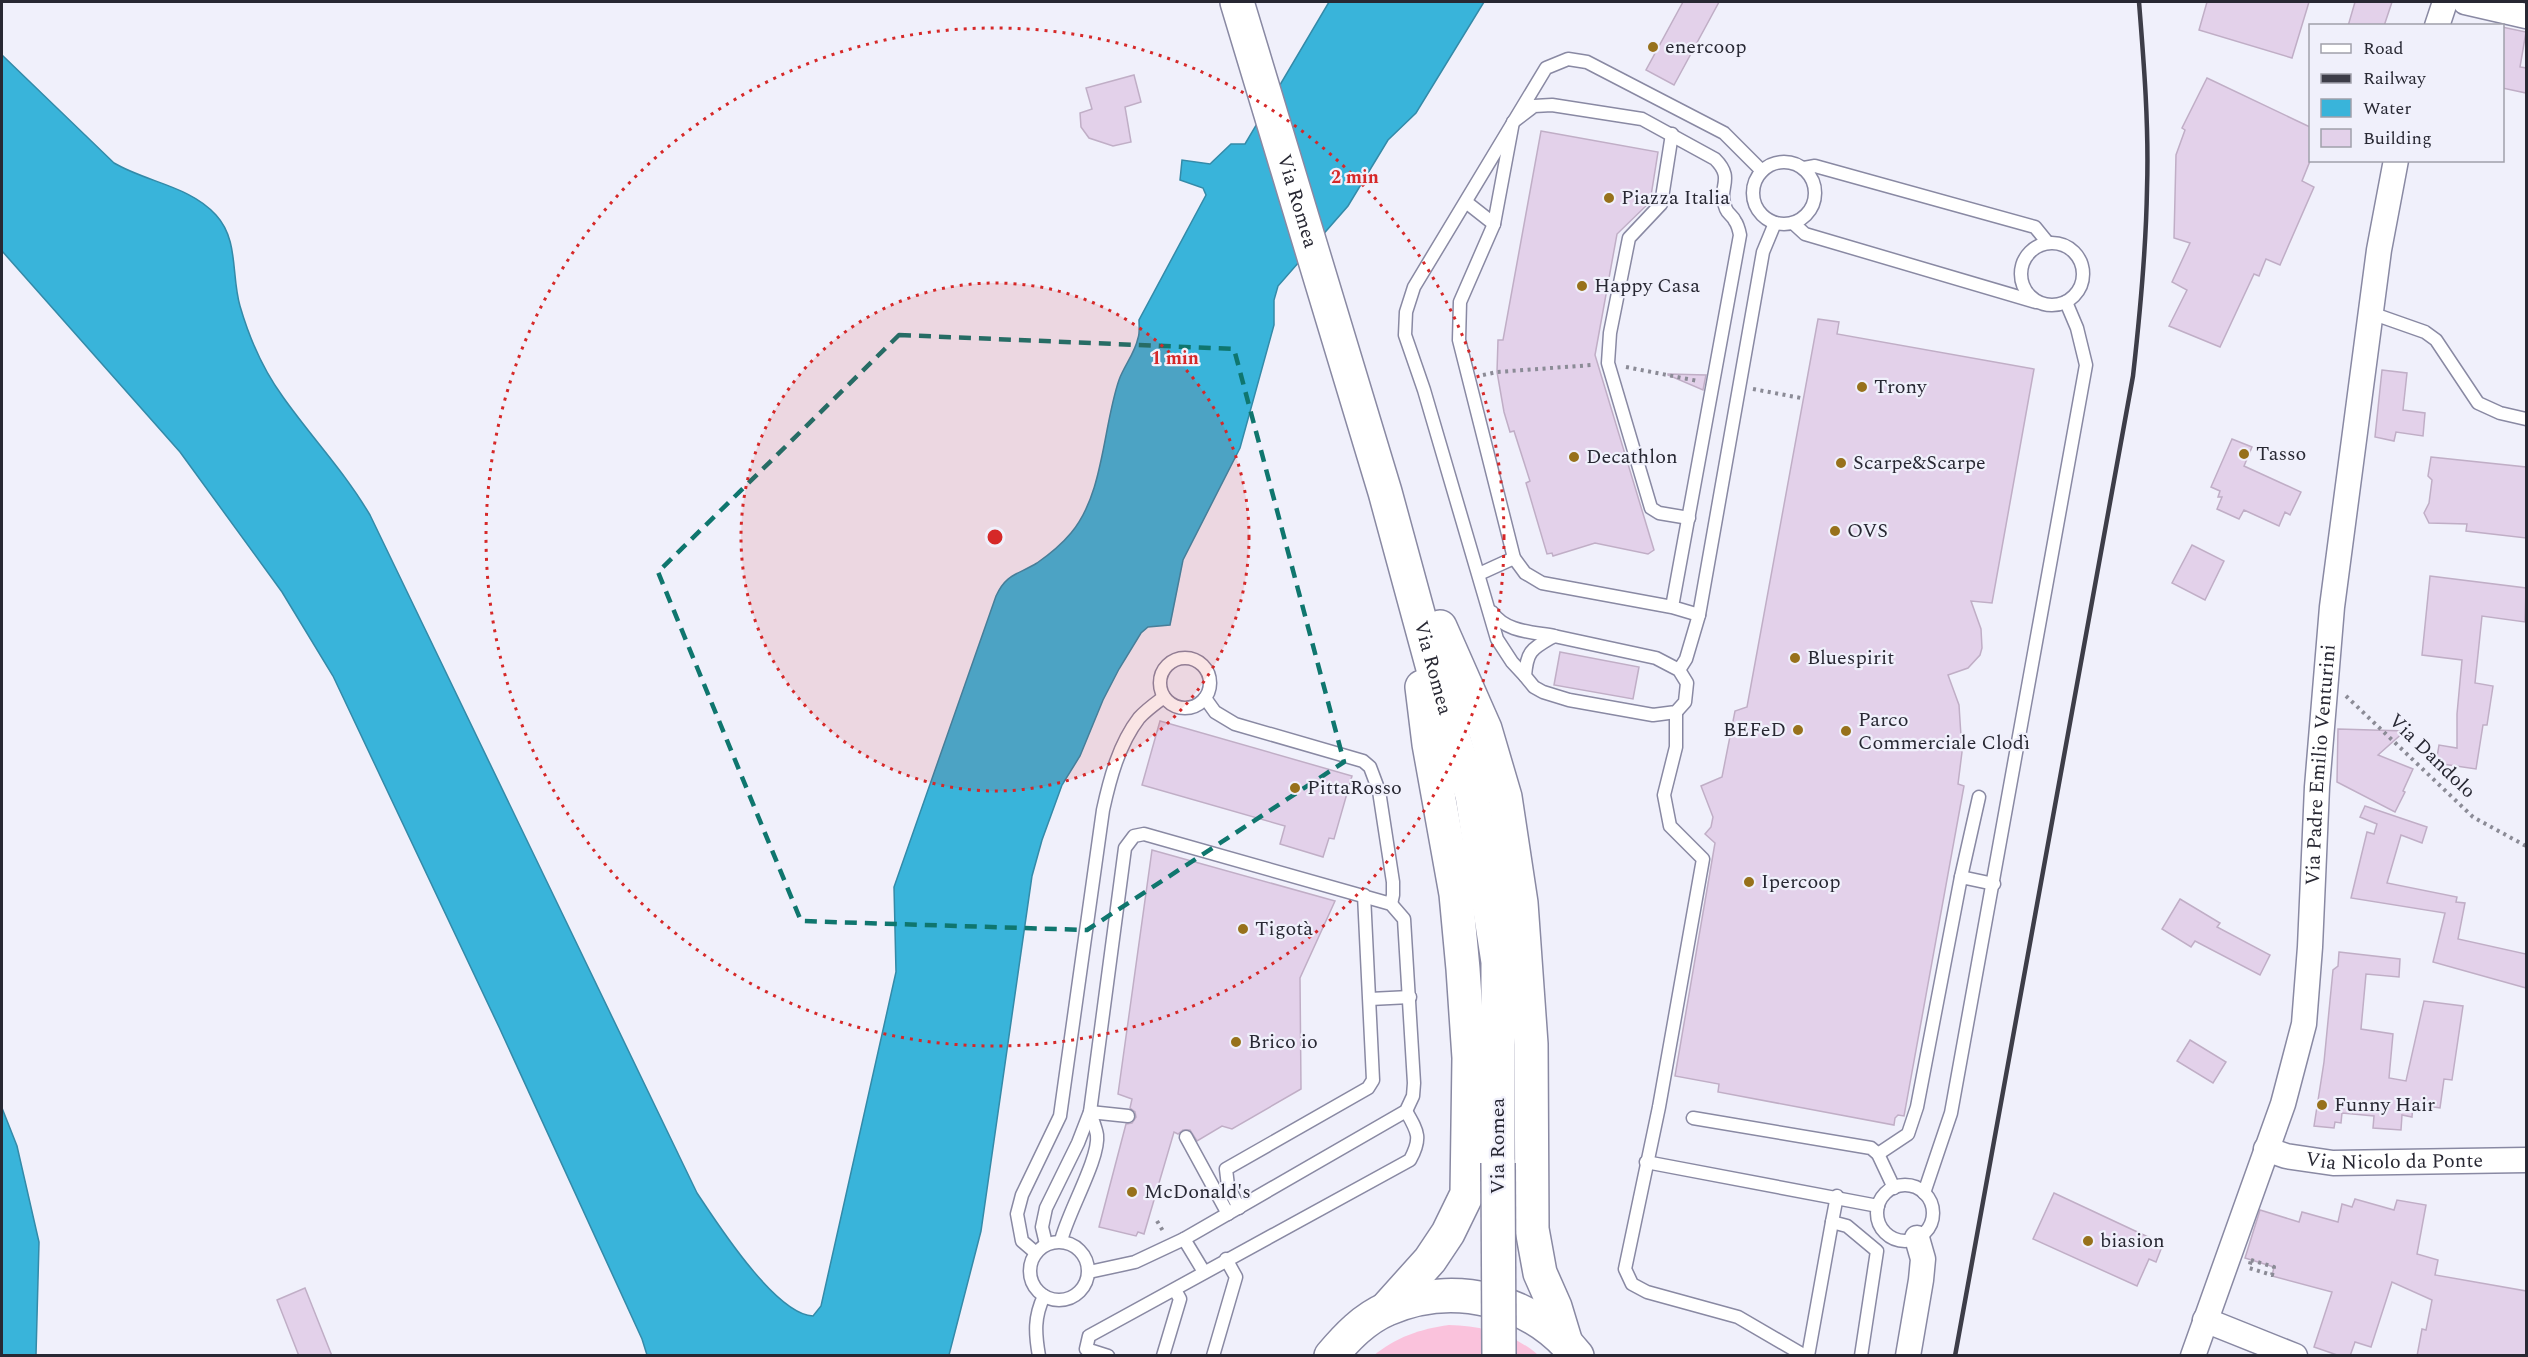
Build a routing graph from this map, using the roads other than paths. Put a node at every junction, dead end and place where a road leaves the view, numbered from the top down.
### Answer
1 (1237, 2) edge
2 (2445, 2) edge
3 (2465, 2) edge
4 (2526, 16) edge
5 (2438, 24) edge
6 (1513, 122) junction
7 (1672, 134) junction
8 (2396, 162) edge
9 (1804, 168) junction
10 (1762, 171) junction
11 (1466, 202) junction
12 (1775, 223) junction
13 (1793, 223) junction
14 (1494, 224) junction
15 (2048, 243) junction
16 (2036, 302) junction
17 (2066, 302) junction
18 (2371, 313) junction
19 (2526, 419) edge
20 (1385, 492) junction
21 (1689, 518) junction
22 (1514, 558) junction
23 (1479, 574) junction
24 (1488, 606) junction
25 (1672, 607) junction
26 (1699, 615) junction
27 (1554, 636) junction
28 (1679, 670) junction
29 (1525, 676) junction
30 (1164, 697) junction
31 (1205, 698) junction
32 (1676, 712) junction
33 (1979, 797) dead end
34 (1961, 877) junction
35 (1994, 884) junction
36 (1364, 895) junction
37 (1391, 904) junction
38 (1410, 997) junction
39 (1370, 999) junction
40 (1406, 1111) junction
41 (1090, 1112) junction
42 (1128, 1116) dead end
43 (1693, 1118) dead end
44 (1186, 1137) dead end
45 (2266, 1149) junction
46 (1878, 1154) junction
47 (2526, 1160) edge
48 (1646, 1162) junction
49 (1894, 1188) junction
50 (1924, 1193) junction
51 (1837, 1196) junction
52 (1878, 1206) junction
53 (1234, 1211) junction
54 (1832, 1222) junction
55 (1917, 1238) junction
56 (1184, 1239) junction
57 (1061, 1241) junction
58 (1046, 1244) junction
59 (1036, 1253) junction
60 (1226, 1259) junction
61 (1089, 1272) junction
62 (1204, 1272) junction
63 (1175, 1290) junction
64 (1044, 1296) junction
65 (1386, 1309) junction
66 (2205, 1320) junction
67 (1571, 1348) edge
68 (1039, 1356) edge
69 (1108, 1356) edge
70 (1163, 1356) edge
71 (1213, 1356) edge
72 (1331, 1356) edge
73 (1500, 1356) edge
74 (1807, 1356) edge
75 (1861, 1356) edge
76 (1908, 1356) edge
77 (2193, 1356) edge
78 (2295, 1356) edge

1 - 20 main road, Via Romea
2 - 5 street
3 - 4 street
6 - 7 lane
6 - 10 lane
6 - 11 lane
6 - 14 lane
7 - 21 lane
7 - 21 lane
8 - 18 street, Via Padre Emilio Venturini
9 - 10 lane
9 - 13 lane
9 - 15 lane
10 - 12 lane
11 - 14 lane
11 - 23 lane
12 - 13 lane
12 - 26 lane
13 - 16 lane
14 - 22 lane
15 - 16 lane
15 - 17 lane
16 - 17 lane
17 - 35 lane
18 - 19 lane
18 - 45 street, Via Padre Emilio Venturini
20 - 65 main road
20 - 67 main road
20 - 73 main road, Via Romea, bridge
21 - 25 lane
22 - 23 lane
22 - 25 lane
23 - 24 lane
24 - 27 lane
24 - 29 lane
25 - 26 lane
26 - 28 lane
27 - 28 lane
27 - 29 lane
28 - 32 lane
29 - 32 lane
30 - 31 lane
30 - 31 lane
30 - 59 lane
31 - 37 lane
32 - 48 lane
33 - 34 lane
34 - 35 lane
34 - 46 lane
35 - 50 lane
36 - 37 lane
36 - 39 lane
36 - 41 lane
37 - 38 lane
38 - 39 lane
38 - 40 lane
39 - 53 lane
40 - 53 lane
40 - 60 lane
41 - 42 lane
41 - 57 lane
41 - 58 lane
43 - 46 lane
44 - 53 lane
45 - 47 street, Via Nicolo da Ponte
45 - 66 street, Via Padre Emilio Venturini
46 - 49 lane
48 - 51 lane
48 - 74 lane
49 - 50 lane
49 - 52 lane
50 - 55 lane
51 - 52 lane
51 - 54 lane
52 - 55 lane
53 - 56 lane
54 - 74 lane
54 - 75 lane
55 - 76 street
56 - 61 lane
56 - 62 lane
57 - 58 lane
57 - 61 lane
58 - 59 lane
59 - 64 lane
60 - 62 lane
60 - 71 lane
61 - 64 lane
62 - 63 lane
63 - 69 lane
63 - 70 lane
64 - 68 lane
65 - 67 main road
65 - 72 main road
66 - 77 street, Via Padre Emilio Venturini
66 - 78 street

